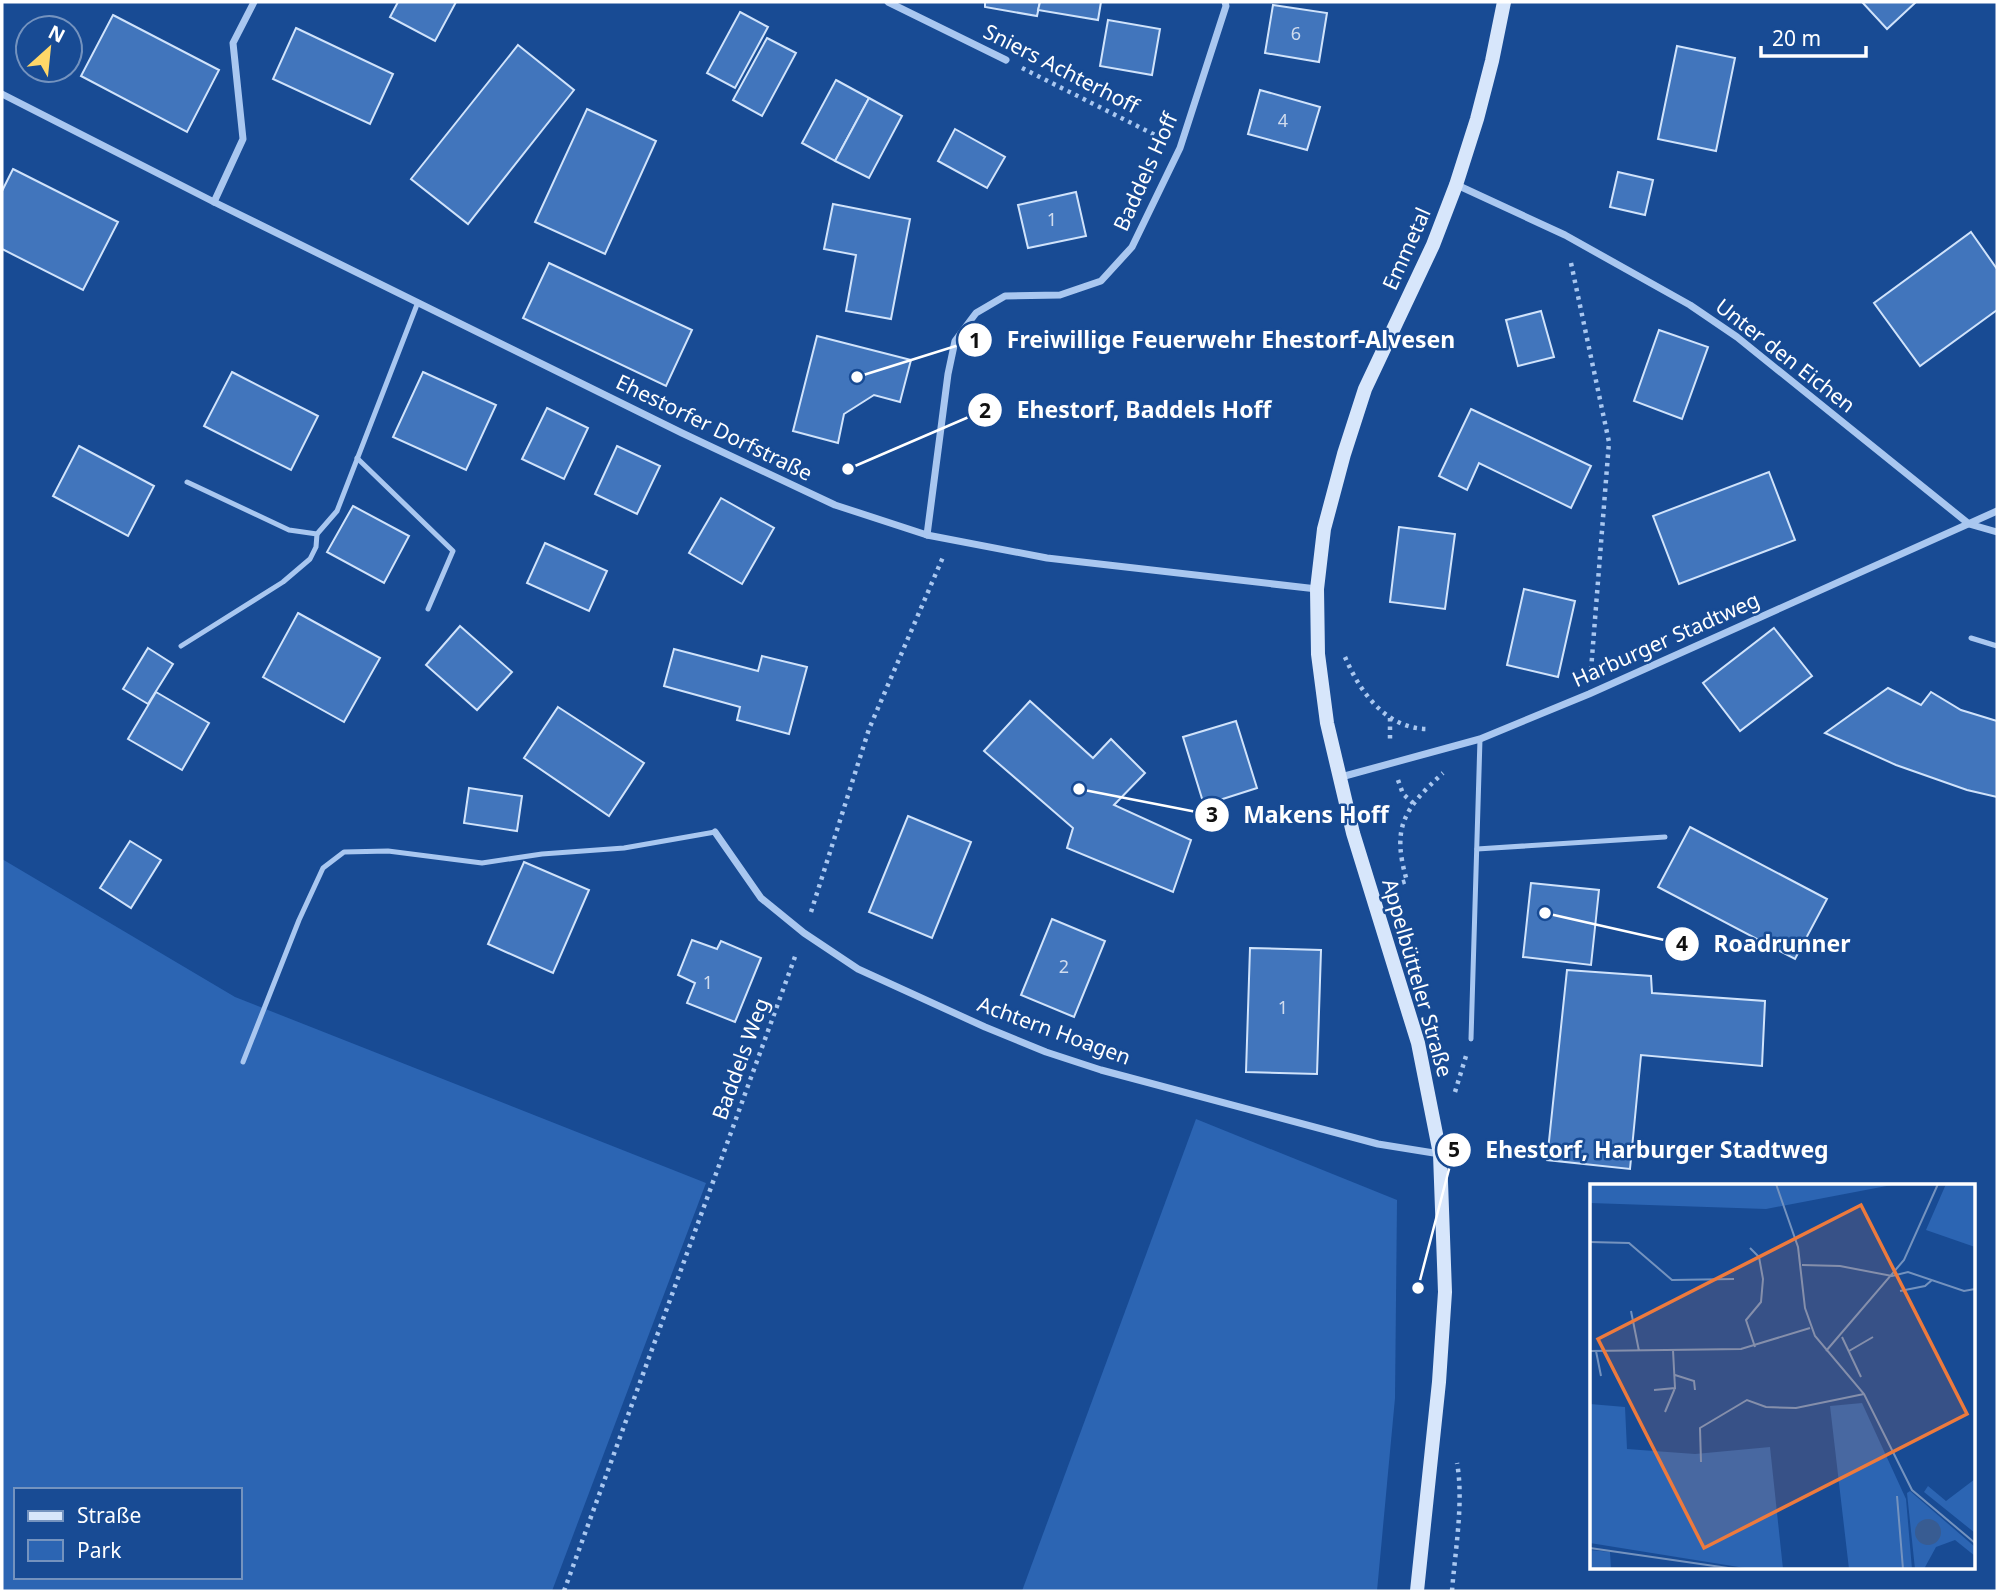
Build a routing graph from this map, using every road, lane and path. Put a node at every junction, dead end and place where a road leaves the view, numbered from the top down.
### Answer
1 (254, 2) edge
2 (888, 2) edge
3 (1224, 2) edge
4 (1504, 2) edge
5 (1006, 60) joint
6 (2, 94) edge
7 (1180, 148) junction
8 (1456, 185) junction
9 (214, 202) junction
10 (1565, 235) junction
11 (418, 302) junction
12 (357, 458) junction
13 (187, 482) dead end
14 (1997, 512) edge
15 (1969, 524) junction
16 (1997, 531) edge
17 (317, 534) junction
18 (927, 535) junction
19 (951, 540) junction
20 (1317, 589) junction
21 (428, 609) dead end
22 (1971, 638) dead end
23 (181, 646) dead end
24 (1997, 646) edge
25 (1341, 648) dead end
26 (1589, 694) junction
27 (1432, 729) dead end
28 (1480, 739) junction
29 (1339, 778) junction
30 (715, 832) joint
31 (1665, 837) dead end
32 (1477, 849) junction
33 (1370, 891) junction
34 (804, 933) junction
35 (1471, 1039) dead end
36 (243, 1062) dead end
37 (1440, 1154) junction
38 (564, 1591) edge
39 (1417, 1591) edge

1 - 9 street
2 - 5 street, Sniers Achterhoff
3 - 7 street, Baddels Hoff
4 - 8 main road, Emmetal
5 - 7 path, Sniers Achterhoff
6 - 9 street, Ehestorfer Dorfstraße
7 - 18 street, Baddels Hoff
8 - 10 street, Unter den Eichen
8 - 20 main road, Emmetal
9 - 11 street, Ehestorfer Dorfstraße
10 - 15 street, Unter den Eichen
10 - 26 path
11 - 12 lane
11 - 18 street, Ehestorfer Dorfstraße
12 - 17 lane
12 - 21 lane
13 - 17 lane
14 - 15 street, Harburger Stadtweg
15 - 16 street
15 - 26 street, Harburger Stadtweg
17 - 23 lane
18 - 19 street, Ehestorfer Dorfstraße
19 - 20 street, Ehestorfer Dorfstraße
19 - 34 path, Baddels Weg
20 - 29 main road, Appelbütteler Straße
22 - 24 lane
25 - 27 path
26 - 28 street, Harburger Stadtweg
28 - 29 street, Harburger Stadtweg
28 - 32 lane
28 - 33 path
29 - 33 main road, Appelbütteler Straße
30 - 34 street, Achtern Hoagen
30 - 36 lane
31 - 32 lane
32 - 35 lane
33 - 37 main road, Appelbütteler Straße
34 - 37 street, Achtern Hoagen
34 - 38 path, Baddels Weg
37 - 39 main road, Appelbütteler Straße

